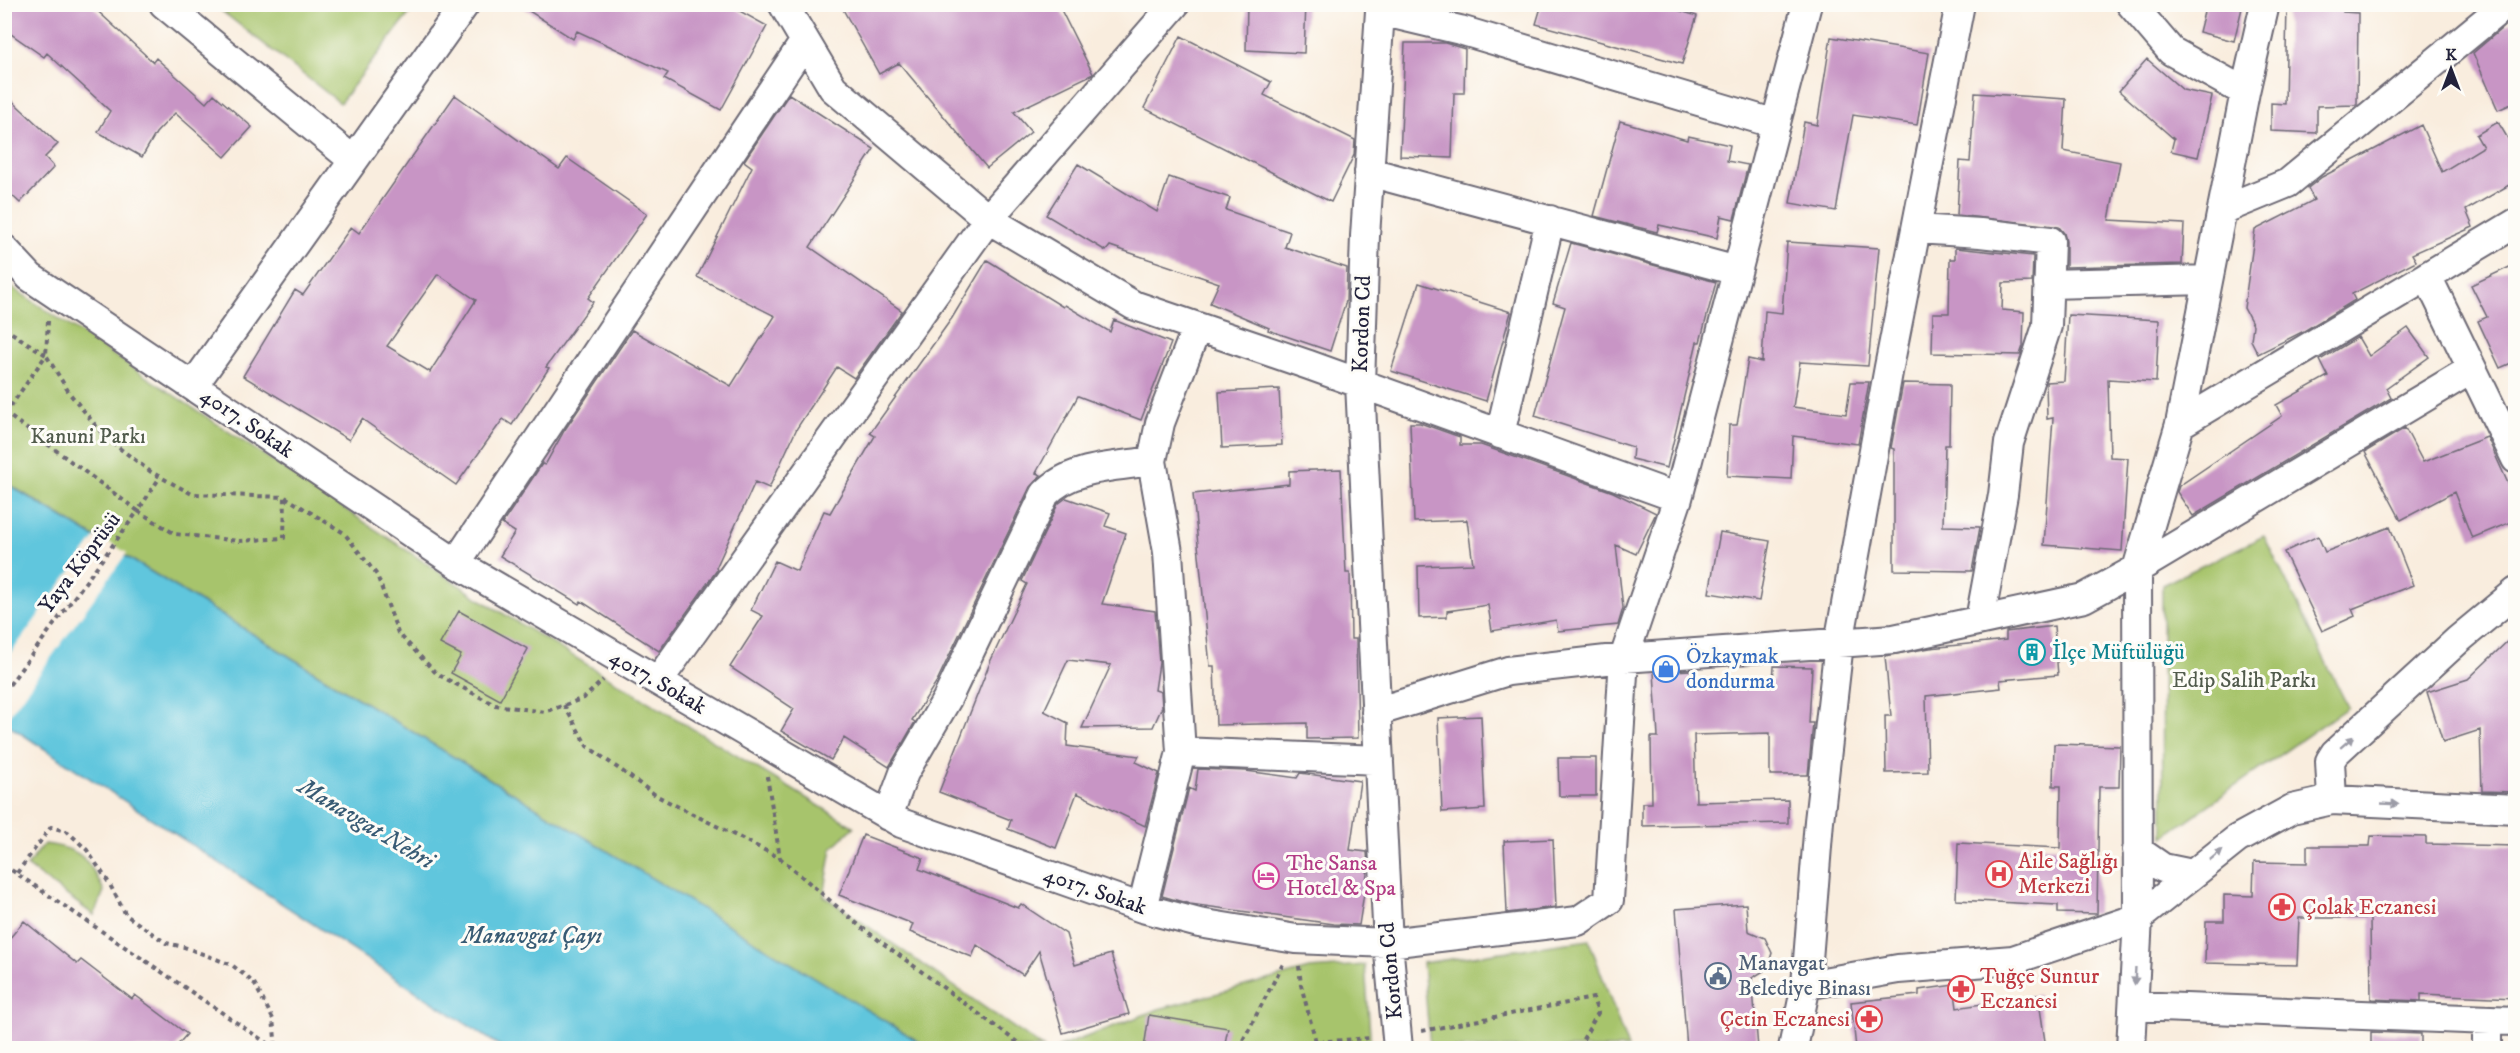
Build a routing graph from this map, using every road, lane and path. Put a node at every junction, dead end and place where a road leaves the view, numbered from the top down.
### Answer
1 (164, 4) edge
2 (465, 4) edge
3 (783, 4) edge
4 (1175, 4) edge
5 (1807, 4) edge
6 (1960, 4) edge
7 (2131, 4) edge
8 (2265, 4) edge
9 (2506, 4) edge
10 (1374, 8) edge
11 (805, 41) junction
12 (2245, 92) junction
13 (1776, 124) junction
14 (353, 160) junction
15 (1369, 172) junction
16 (2222, 210) junction
17 (988, 219) junction
18 (1550, 220) junction
19 (2516, 223) edge
20 (1916, 229) junction
21 (4, 249) edge
22 (1737, 271) junction
23 (2427, 276) junction
24 (2208, 280) junction
25 (2048, 284) junction
26 (52, 291) junction
27 (1197, 327) junction
28 (4, 328) edge
29 (46, 354) junction
30 (2472, 369) junction
31 (1360, 384) junction
32 (193, 386) junction
33 (5, 412) edge
34 (2180, 424) junction
35 (1500, 434) junction
36 (2516, 459) edge
37 (1152, 461) junction
38 (160, 477) junction
39 (285, 497) junction
40 (1678, 498) junction
41 (138, 511) junction
42 (456, 563) junction
43 (2137, 569) junction
44 (2516, 592) edge
45 (1980, 620) junction
46 (1839, 643) junction
47 (1624, 658) junction
48 (623, 661) junction
49 (658, 681) junction
50 (4, 692) edge
51 (564, 705) junction
52 (1376, 712) junction
53 (761, 742) junction
54 (1181, 752) junction
55 (1378, 760) junction
56 (2332, 800) junction
57 (2516, 809) edge
58 (888, 816) junction
59 (2137, 850) junction
60 (780, 858) junction
61 (4, 865) edge
62 (17, 873) junction
63 (2192, 874) junction
64 (1142, 908) junction
65 (2138, 918) junction
66 (1296, 939) junction
67 (1388, 944) junction
68 (1806, 985) junction
69 (2134, 1006) junction
70 (2487, 1020) junction
71 (2516, 1021) edge
72 (1316, 1042) junction
73 (1397, 1042) edge
74 (275, 1048) edge
75 (1025, 1048) edge
76 (1239, 1048) edge
77 (1319, 1048) edge
78 (1578, 1048) edge
79 (1793, 1048) edge
80 (2131, 1048) edge
81 (2487, 1048) edge

1 - 14 street
2 - 14 street
3 - 11 street
4 - 17 street
5 - 13 street
6 - 20 street
7 - 12 street
8 - 12 street
9 - 16 street
10 - 13 street, Kordon Cd
10 - 15 street, Kordon Cd
11 - 17 street
11 - 42 street
12 - 16 street
13 - 22 street
14 - 32 street
15 - 18 street
15 - 31 street, Kordon Cd
16 - 24 street
17 - 27 street
17 - 49 street
18 - 22 street
18 - 35 street
19 - 23 street
20 - 25 street
20 - 46 street
21 - 26 street, 4017. Sokak
22 - 40 street
23 - 30 street
23 - 34 street
24 - 25 street
24 - 34 street
25 - 45 street
26 - 29 path
26 - 32 street, 4017. Sokak
27 - 31 street
27 - 37 street
28 - 29 path
29 - 33 path
29 - 38 path
30 - 36 street
30 - 43 street
31 - 35 street
31 - 52 street, Kordon Cd
32 - 42 street, 4017. Sokak
33 - 41 path
34 - 43 street
35 - 40 street
37 - 54 street
37 - 58 street
38 - 39 path
38 - 41 path, Yaya Köprüsü
39 - 41 path
39 - 51 path
40 - 47 street
41 - 50 path, Yaya Köprüsü
42 - 48 street, 4017. Sokak
43 - 45 street
43 - 59 street
56 -> 44 street
45 - 46 street
46 - 47 street
46 - 68 street
47 - 52 street
47 - 67 street, 4017. Sokak
48 - 49 street, 4017. Sokak
48 - 51 path
49 - 53 street, 4017. Sokak
51 - 60 path
52 - 55 street, Kordon Cd
53 - 58 street, 4017. Sokak
53 - 60 path
54 - 55 street
54 - 64 street
55 - 67 street, Kordon Cd
56 -> 57 street
63 -> 56 street
58 - 64 street, 4017. Sokak
59 - 63 street
59 - 65 street
60 - 75 path
61 - 62 path
62 - 74 path
62 - 74 path
63 - 65 street
64 - 66 street, 4017. Sokak
65 - 68 street
65 -> 69 street
66 - 67 street, 4017. Sokak
66 - 72 path
66 - 76 path
67 - 73 street, Kordon Cd
68 - 79 street
69 - 70 street
69 - 80 street
70 - 71 street
70 - 81 street
72 - 73 path
72 - 77 path
73 - 78 path

